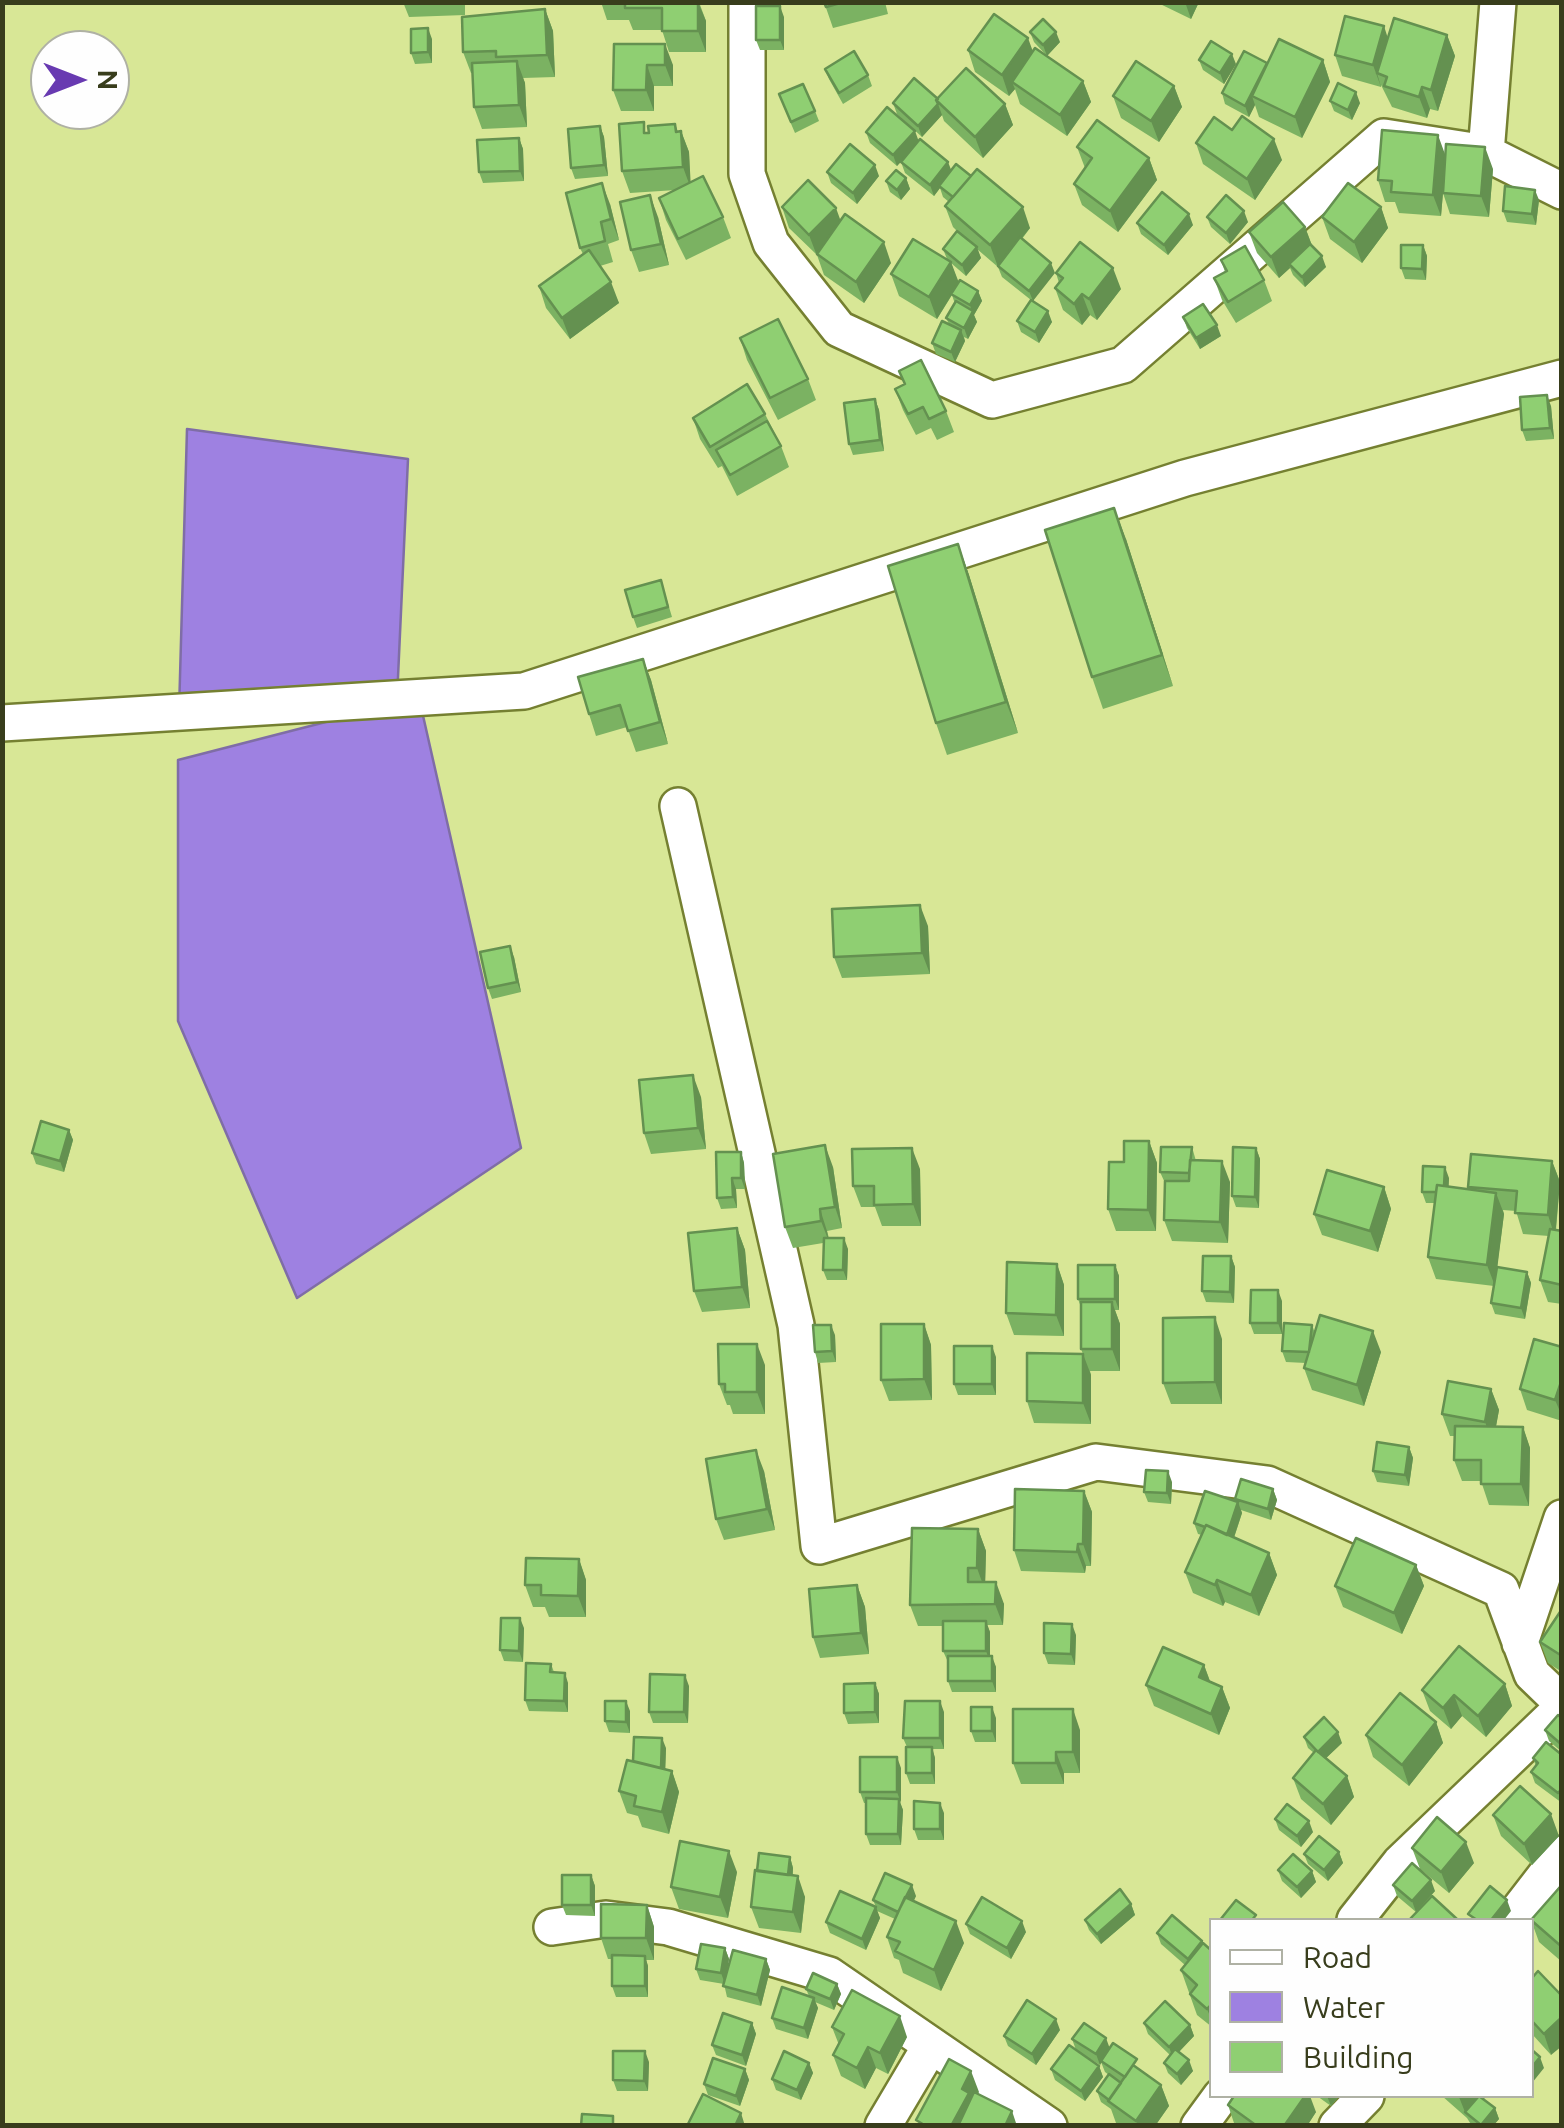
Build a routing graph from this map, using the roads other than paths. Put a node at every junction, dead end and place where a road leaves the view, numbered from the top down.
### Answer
1 (747, 2) edge
2 (1498, 2) edge
3 (1486, 154) junction
4 (1562, 190) edge
5 (1562, 378) edge
6 (2, 722) edge
7 (678, 806) dead end
8 (1562, 1518) edge
9 (1520, 1643) junction
10 (1562, 1706) edge
11 (1562, 1854) edge
12 (1357, 1918) edge
13 (1513, 1918) edge
14 (552, 1927) dead end
15 (931, 2045) junction
16 (1220, 2098) edge
17 (1364, 2098) edge
18 (883, 2126) edge
19 (1049, 2126) edge
20 (1199, 2126) edge
21 (1337, 2126) edge

1 - 3 street
2 - 3 street
3 - 4 street
5 - 6 street
7 - 9 street
8 - 9 street
9 - 10 street
10 - 12 street
11 - 13 street
14 - 15 street
15 - 18 street
15 - 19 street
16 - 20 street
17 - 21 street

